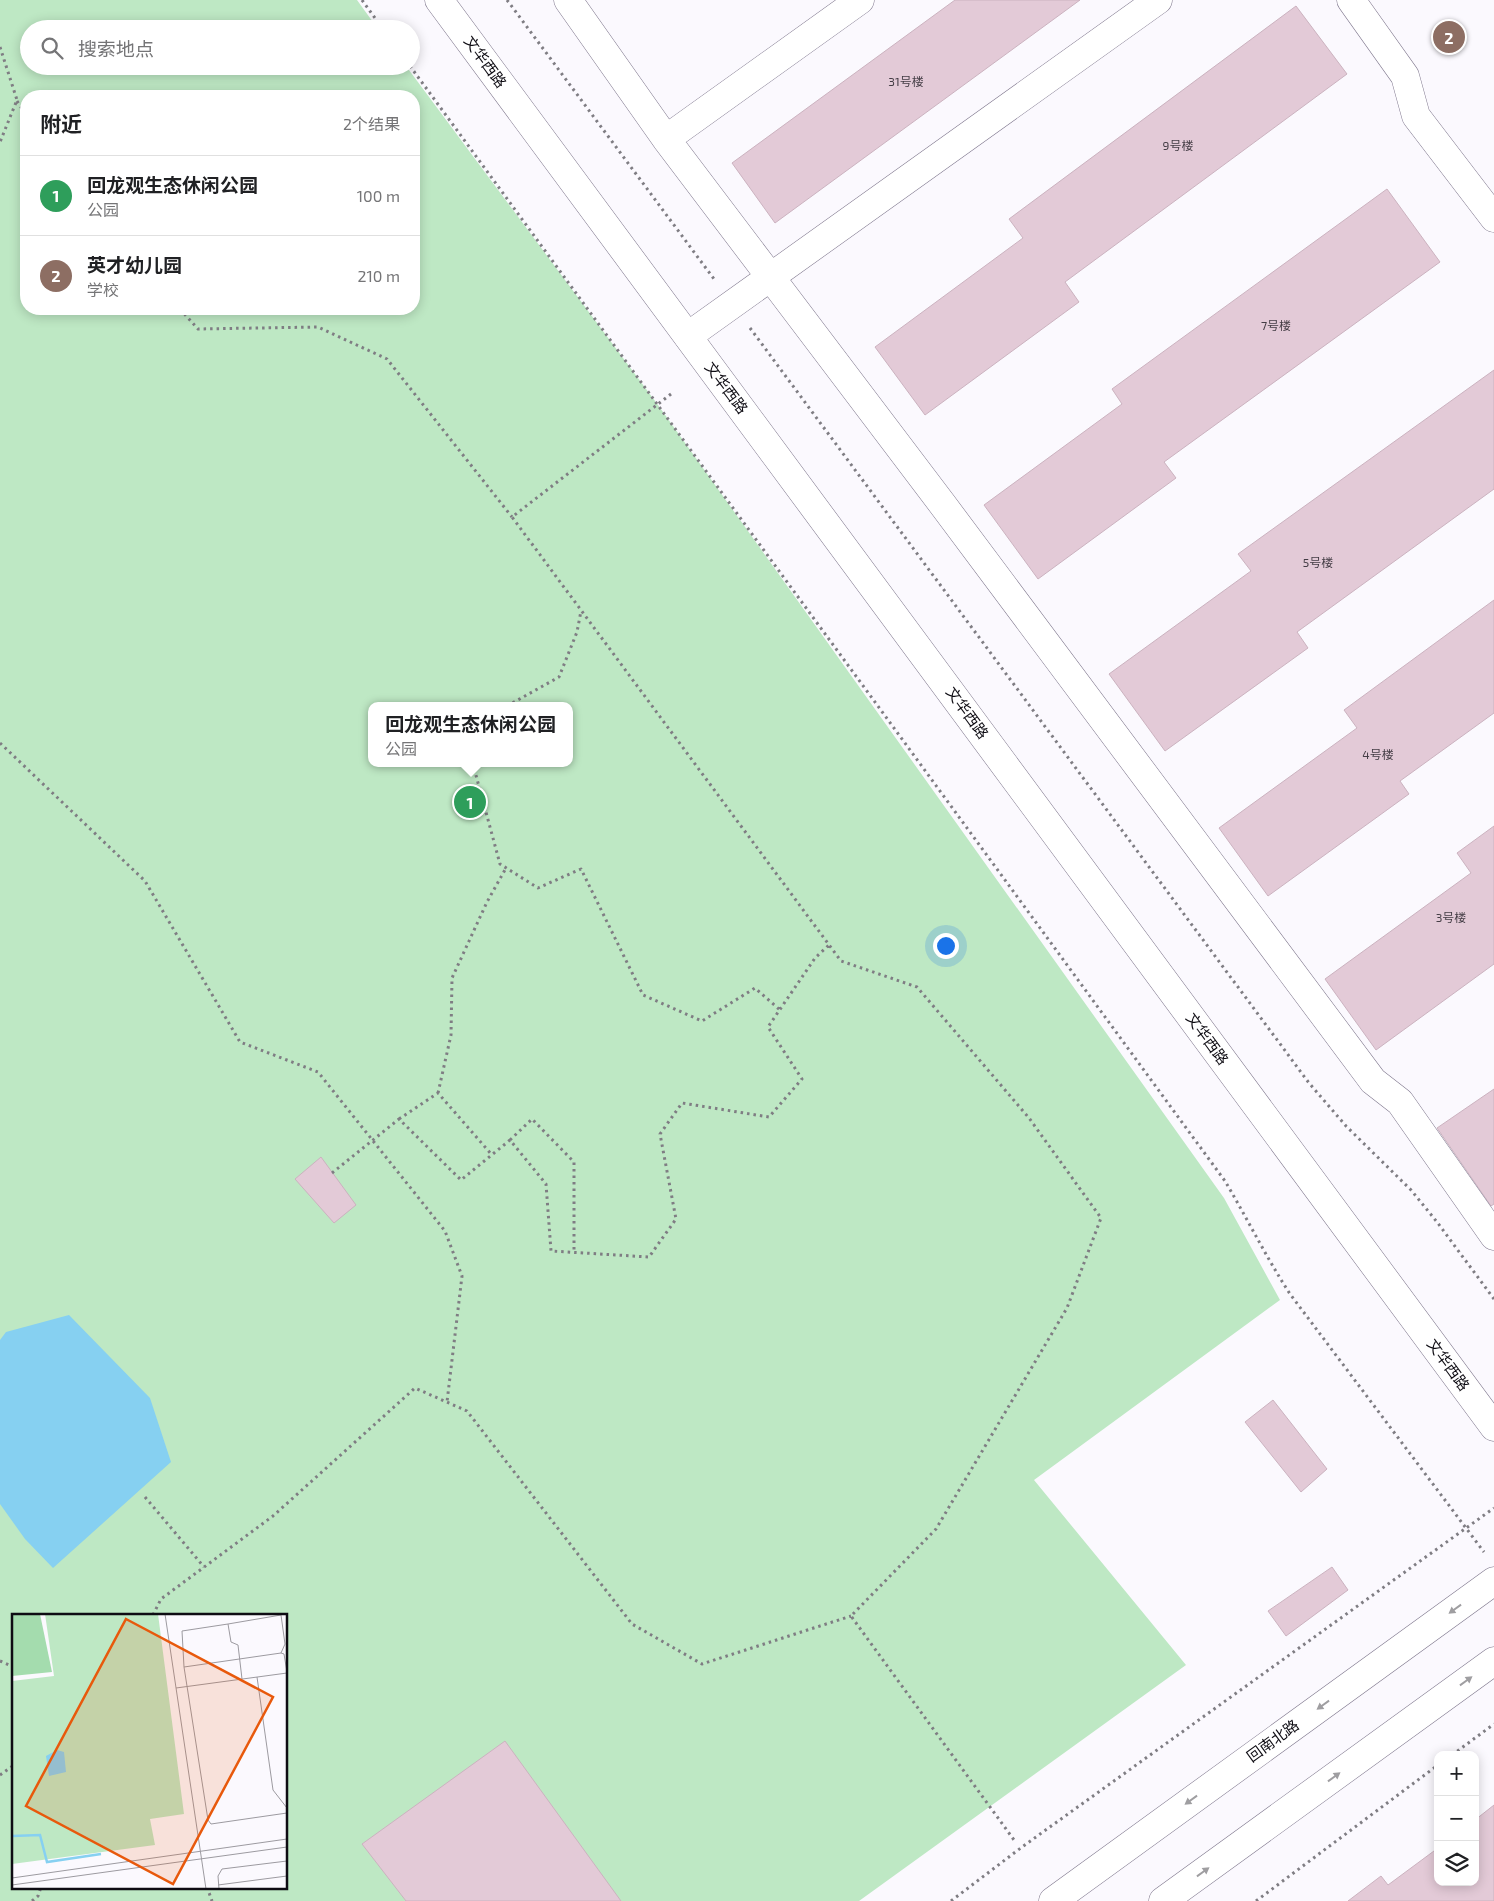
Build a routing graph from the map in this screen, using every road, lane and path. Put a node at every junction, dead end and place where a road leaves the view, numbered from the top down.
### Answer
1 (362, 0) edge
2 (439, 0) edge
3 (507, 0) edge
4 (568, 0) edge
5 (860, 0) edge
6 (1158, 0) edge
7 (1351, 0) edge
8 (376, 20) edge
9 (0, 47) edge
10 (417, 75) edge
11 (17, 100) junction
12 (20, 105) edge
13 (666, 139) junction
14 (0, 142) edge
15 (1494, 218) edge
16 (686, 242) dead end
17 (771, 278) junction
18 (185, 315) edge
19 (688, 336) junction
20 (790, 382) dead end
21 (671, 394) dead end
22 (658, 405) junction
23 (512, 517) junction
24 (581, 610) junction
25 (514, 702) edge
26 (0, 744) edge
27 (470, 767) edge
28 (506, 868) junction
29 (829, 945) junction
30 (780, 1010) junction
31 (438, 1093) junction
32 (399, 1119) junction
33 (510, 1140) junction
34 (373, 1141) junction
35 (492, 1155) junction
36 (332, 1173) dead end
37 (1494, 1236) edge
38 (574, 1252) junction
39 (1494, 1299) edge
40 (447, 1402) junction
41 (1494, 1427) edge
42 (145, 1497) dead end
43 (1494, 1508) edge
44 (1466, 1528) junction
45 (204, 1568) junction
46 (1491, 1570) edge
47 (154, 1614) edge
48 (851, 1616) junction
49 (0, 1660) edge
50 (1494, 1660) edge
51 (12, 1666) edge
52 (1494, 1724) edge
53 (1457, 1751) edge
54 (12, 1766) edge
55 (1434, 1769) edge
56 (0, 1775) edge
57 (1014, 1840) dead end
58 (41, 1888) edge
59 (207, 1888) edge
60 (32, 1901) edge
61 (212, 1901) edge
62 (951, 1901) edge
63 (1053, 1901) edge
64 (1164, 1901) edge
65 (1256, 1901) edge

1 - 8 path
2 - 19 street, 文华西路
3 - 16 path
4 - 13 street
5 - 13 street
6 - 17 street
7 - 15 street
9 - 11 path
10 - 22 path
11 - 12 path
11 - 14 path
13 - 17 street
17 - 19 street
17 - 37 street
18 - 23 path
19 - 41 street, 文华西路
20 - 39 path
21 - 22 path
22 - 23 path
22 - 44 path
23 - 24 path
24 - 25 path
24 - 29 path
26 - 34 path
27 - 28 path
28 - 30 path
28 - 31 path
29 - 30 path
29 - 48 path
30 - 38 path
31 - 32 path
31 - 35 path
32 - 34 path
32 - 35 path
33 - 35 path
33 - 38 path
33 - 38 path
34 - 36 path
34 - 40 path
40 - 45 path
40 - 48 path
42 - 45 path
43 - 44 path
44 - 46 path
44 - 62 path
45 - 47 path
46 -> 63 street, 回南北路
48 - 57 path
49 - 51 path
64 -> 50 street
52 - 53 path
54 - 56 path
55 - 65 path
58 - 60 path
59 - 61 path

